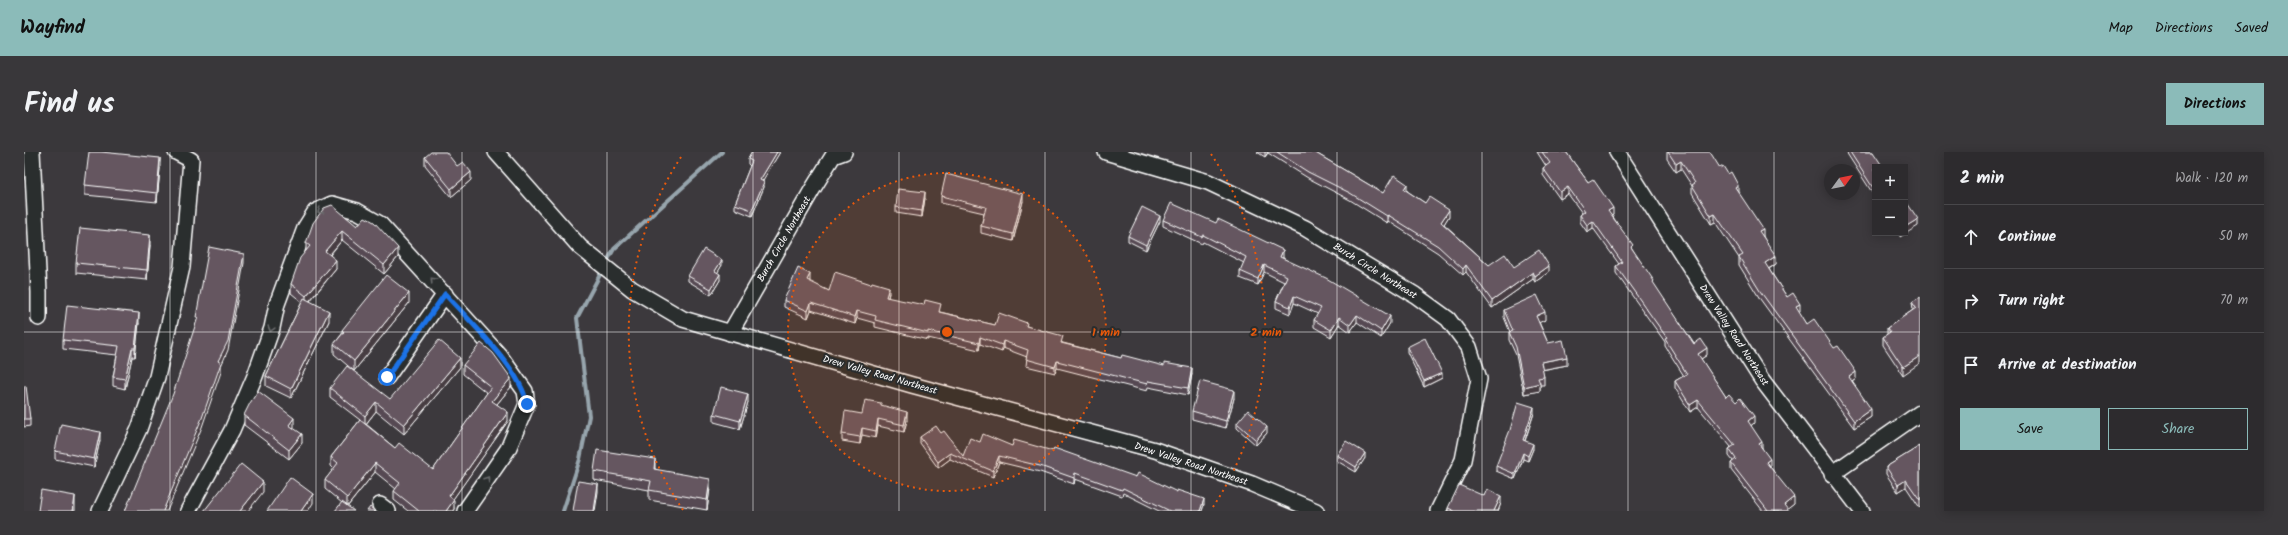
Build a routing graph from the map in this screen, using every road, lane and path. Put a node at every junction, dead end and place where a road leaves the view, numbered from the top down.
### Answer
1 (32, 152) edge
2 (176, 152) edge
3 (496, 152) edge
4 (844, 152) edge
5 (1106, 152) edge
6 (1617, 152) edge
7 (445, 294) junction
8 (39, 318) dead end
9 (730, 333) junction
10 (387, 377) dead end
11 (1920, 412) edge
12 (1832, 474) junction
13 (100, 511) edge
14 (188, 511) edge
15 (465, 511) edge
16 (1316, 511) edge
17 (1438, 511) edge
18 (1862, 511) edge

1 - 8 street
2 - 13 street
3 - 9 street, Drew Valley Road Northeast
4 - 9 street, Burch Circle Northeast
5 - 17 street, Burch Circle Northeast
6 - 12 street, Drew Valley Road Northeast
7 - 10 street
7 -> 14 street
15 -> 7 street
9 - 16 street, Drew Valley Road Northeast
11 - 12 street
12 - 18 street, Drew Valley Road Northeast

